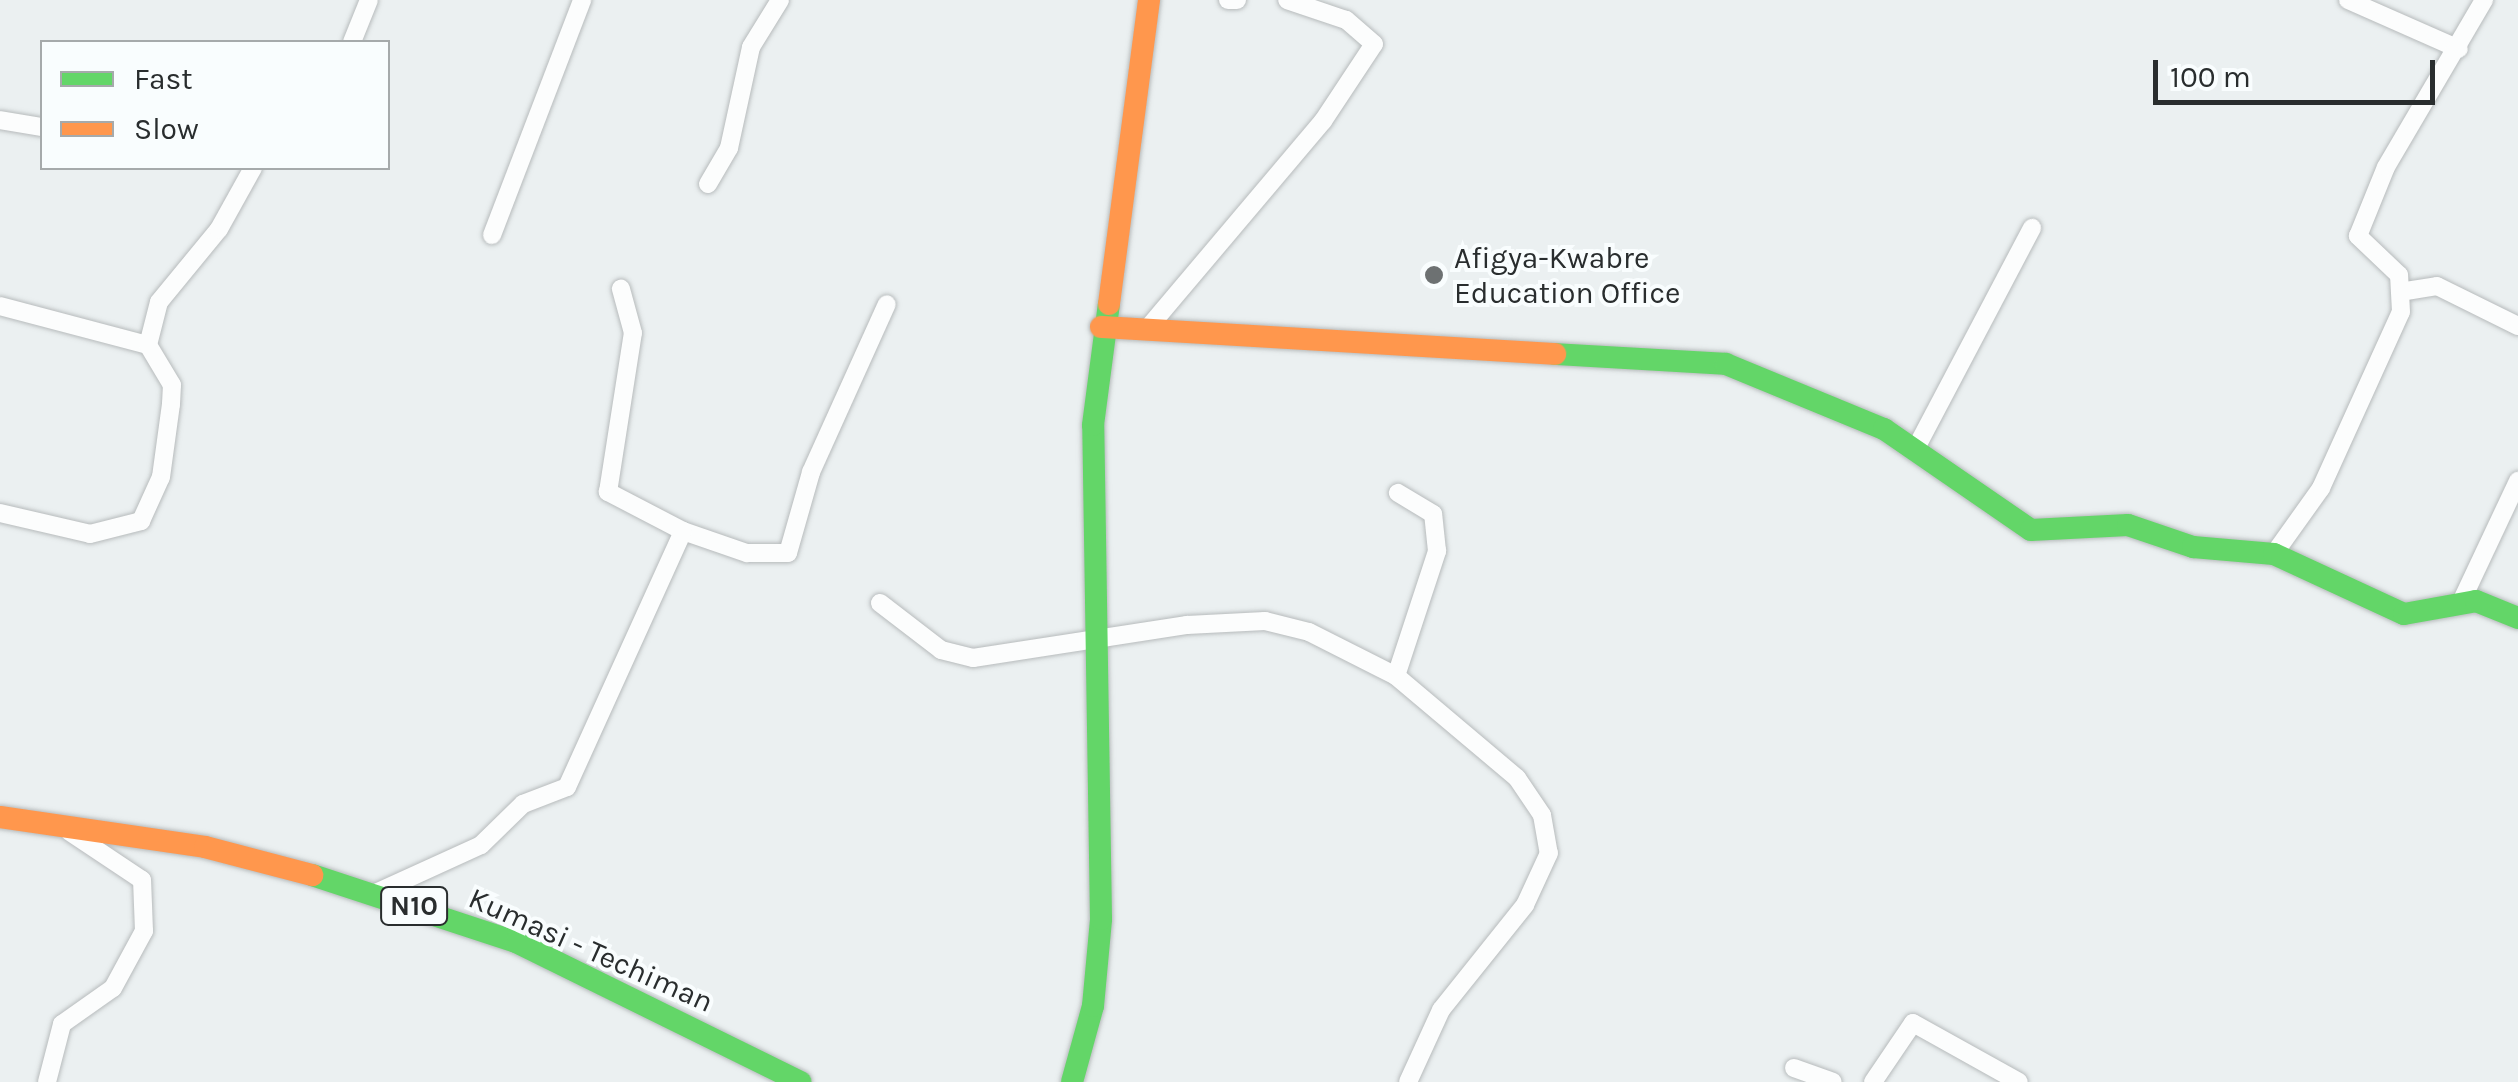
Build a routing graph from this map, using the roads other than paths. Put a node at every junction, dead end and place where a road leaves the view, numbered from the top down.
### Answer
1 (369, 0) edge
2 (582, 0) edge
3 (780, 0) edge
4 (1149, 0) edge
5 (1228, 0) edge
6 (1237, 0) edge
7 (1287, 0) edge
8 (2348, 0) edge
9 (2484, 0) edge
10 (353, 40) edge
11 (2459, 49) junction
12 (0, 120) edge
13 (40, 127) edge
14 (252, 170) edge
15 (708, 184) dead end
16 (2032, 228) dead end
17 (492, 235) dead end
18 (621, 290) dead end
19 (2406, 291) junction
20 (886, 304) dead end
21 (0, 306) edge
22 (2518, 326) edge
23 (1102, 327) junction
24 (1148, 328) junction
25 (148, 344) junction
26 (1916, 448) junction
27 (2518, 481) edge
28 (1398, 493) dead end
29 (0, 513) edge
30 (683, 531) junction
31 (2274, 554) junction
32 (2462, 600) junction
33 (880, 604) dead end
34 (2518, 618) edge
35 (1093, 646) junction
36 (1396, 676) junction
37 (0, 817) edge
38 (53, 821) junction
39 (378, 892) junction
40 (1794, 1068) dead end
41 (47, 1082) edge
42 (800, 1082) edge
43 (1072, 1082) edge
44 (1408, 1082) edge
45 (1833, 1082) edge
46 (1873, 1082) edge
47 (2019, 1082) edge

1 - 10 street
2 - 17 street
3 - 15 street
4 - 23 main road
5 - 6 street
7 - 24 street
8 - 11 street
9 - 11 street
11 - 19 street
12 - 13 street
14 - 25 street
16 - 26 street
18 - 30 street
19 - 22 street
19 - 31 street
20 - 30 street
21 - 25 street
23 - 24 main road
23 - 35 main road
24 - 26 main road
25 - 29 street
26 - 31 main road
27 - 32 street
28 - 36 street
30 - 39 street
31 - 32 main road
32 - 34 main road
33 - 35 street
35 - 36 street
35 - 43 main road
36 - 44 street
37 - 38 main road, Kumasi - Techiman / N10
38 - 39 main road, Kumasi - Techiman / N10
38 - 41 street
39 - 42 main road, Kumasi - Techiman / N10
40 - 45 street
46 - 47 street

